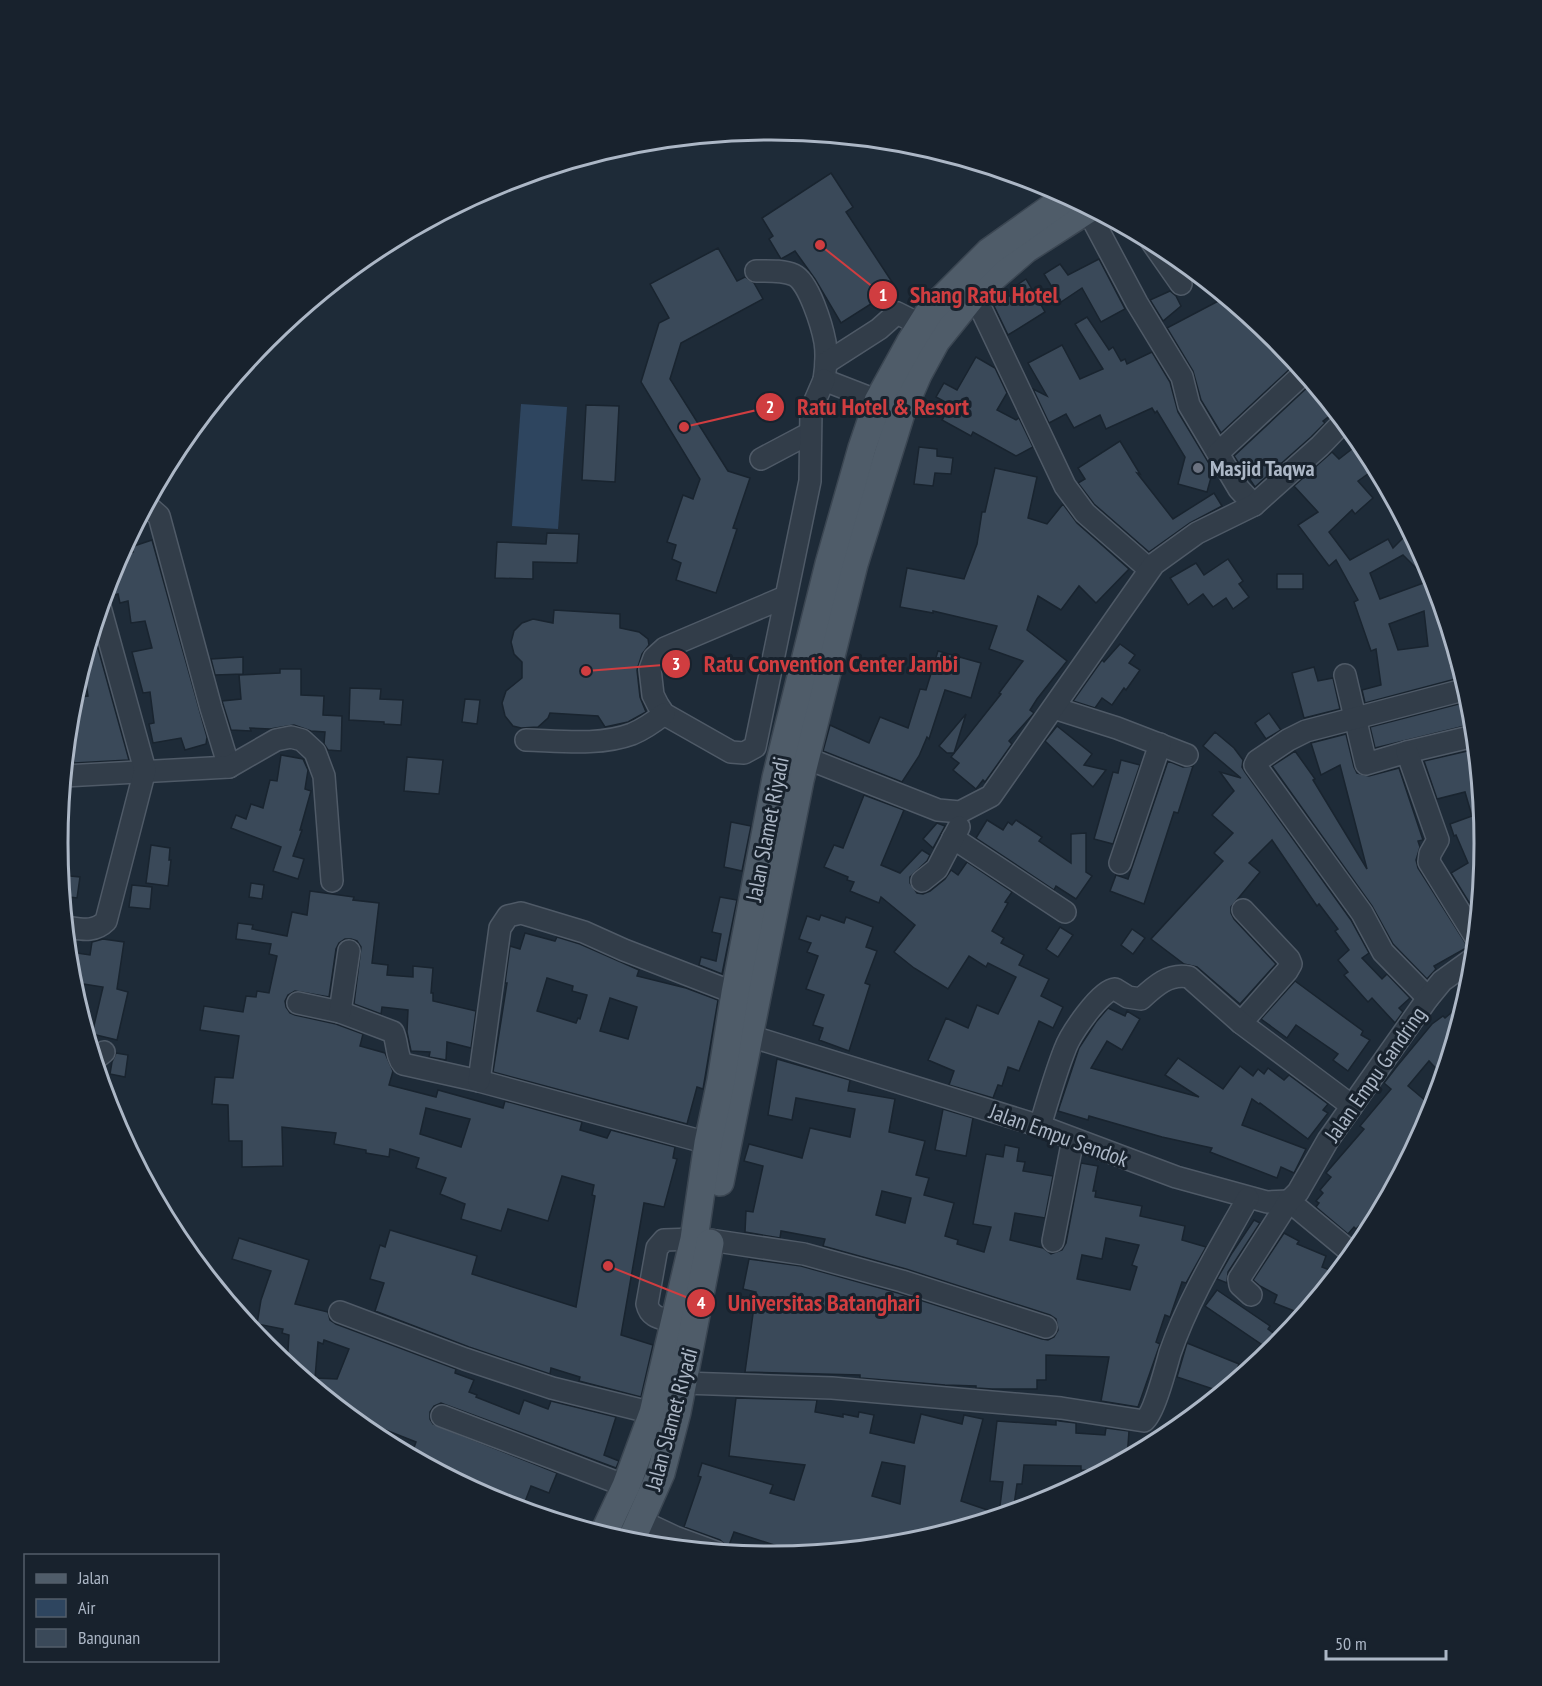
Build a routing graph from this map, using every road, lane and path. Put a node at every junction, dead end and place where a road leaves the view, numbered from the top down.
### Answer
1 (1073, 208) edge
2 (1075, 209) edge
3 (1087, 215) edge
4 (1164, 259) edge
5 (756, 271) dead end
6 (1181, 284) dead end
7 (974, 294) junction
8 (921, 325) junction
9 (825, 371) junction
10 (1299, 378) edge
11 (878, 401) junction
12 (1338, 427) edge
13 (810, 433) junction
14 (1218, 453) junction
15 (761, 459) dead end
16 (1254, 505) junction
17 (152, 509) edge
18 (1149, 570) junction
19 (785, 597) junction
20 (104, 621) edge
21 (770, 671) junction
22 (1345, 675) dead end
23 (812, 682) junction
24 (1458, 691) edge
25 (1054, 708) junction
26 (664, 714) junction
27 (1354, 718) junction
28 (1466, 738) edge
29 (526, 740) dead end
30 (1160, 744) junction
31 (1407, 752) junction
32 (1187, 755) dead end
33 (229, 767) junction
34 (145, 770) junction
35 (794, 772) junction
36 (71, 775) edge
37 (960, 812) junction
38 (953, 838) junction
39 (1120, 863) dead end
40 (332, 880) dead end
41 (922, 881) dead end
42 (1243, 910) dead end
43 (1065, 912) dead end
44 (1469, 927) edge
45 (73, 928) edge
46 (349, 951) dead end
47 (1463, 966) edge
48 (735, 993) junction
49 (1428, 998) junction
50 (298, 1004) dead end
51 (340, 1012) junction
52 (1241, 1023) junction
53 (750, 1036) junction
54 (479, 1081) junction
55 (1352, 1106) junction
56 (1040, 1126) junction
57 (1073, 1139) junction
58 (708, 1143) junction
59 (1248, 1198) junction
60 (1289, 1201) junction
61 (702, 1239) junction
62 (1053, 1241) dead end
63 (1346, 1248) edge
64 (1251, 1295) dead end
65 (340, 1311) dead end
66 (1046, 1327) dead end
67 (684, 1383) junction
68 (653, 1413) junction
69 (442, 1416) dead end
70 (626, 1486) junction
71 (607, 1527) edge
72 (635, 1532) edge
73 (685, 1541) edge

1 - 8 main road, Jalan Slamet Riyadi
2 - 7 main road, Jalan Slamet Riyadi
3 - 14 street
4 - 6 street
5 - 9 street
7 - 18 street
7 - 23 main road, Jalan Slamet Riyadi
8 - 9 street
8 - 11 main road, Jalan Slamet Riyadi
9 - 11 street
9 - 13 street
10 - 14 street
11 - 23 main road, Jalan Slamet Riyadi
12 - 16 street
13 - 15 street
13 - 19 street
14 - 16 street
16 - 18 street
17 - 33 street
18 - 25 street
19 - 21 street
19 - 26 street
20 - 34 street
21 - 23 street
21 - 26 street
22 - 27 street
23 - 35 main road, Jalan Slamet Riyadi
23 - 35 main road, Jalan Slamet Riyadi
24 - 27 street
25 - 30 street
25 - 37 street
26 - 29 street
27 - 31 street
27 - 49 street
28 - 31 street
30 - 32 street
30 - 39 street
31 - 44 street
33 - 34 street
33 - 40 street
34 - 36 street
34 - 45 street
35 - 37 street
35 - 48 main road, Jalan Slamet Riyadi
35 - 53 main road, Jalan Slamet Riyadi
37 - 38 street
38 - 41 street
38 - 43 street
42 - 52 street
46 - 51 street
47 - 49 street, Jalan Empu Gandring
48 - 54 street
48 - 58 main road, Jalan Slamet Riyadi
49 - 55 street, Jalan Empu Gandring
50 - 51 street
51 - 54 street
52 - 55 street
52 - 56 street
53 - 56 street, Jalan Empu Sendok
53 - 61 main road, Jalan Slamet Riyadi
54 - 58 street
55 - 60 street, Jalan Empu Gandring
56 - 57 street, Jalan Empu Sendok
57 - 59 street, Jalan Empu Sendok
57 - 62 street
58 - 61 main road, Jalan Slamet Riyadi
59 - 60 street, Jalan Empu Sendok
59 - 67 street
60 - 63 street
60 - 64 street, Jalan Empu Gandring
61 - 66 street
61 - 67 main road, Jalan Slamet Riyadi
61 - 68 main road, Jalan Slamet Riyadi
65 - 68 street
67 - 72 main road, Jalan Slamet Riyadi
68 - 70 main road, Jalan Slamet Riyadi
69 - 70 street
70 - 71 main road, Jalan Slamet Riyadi
72 - 73 street

